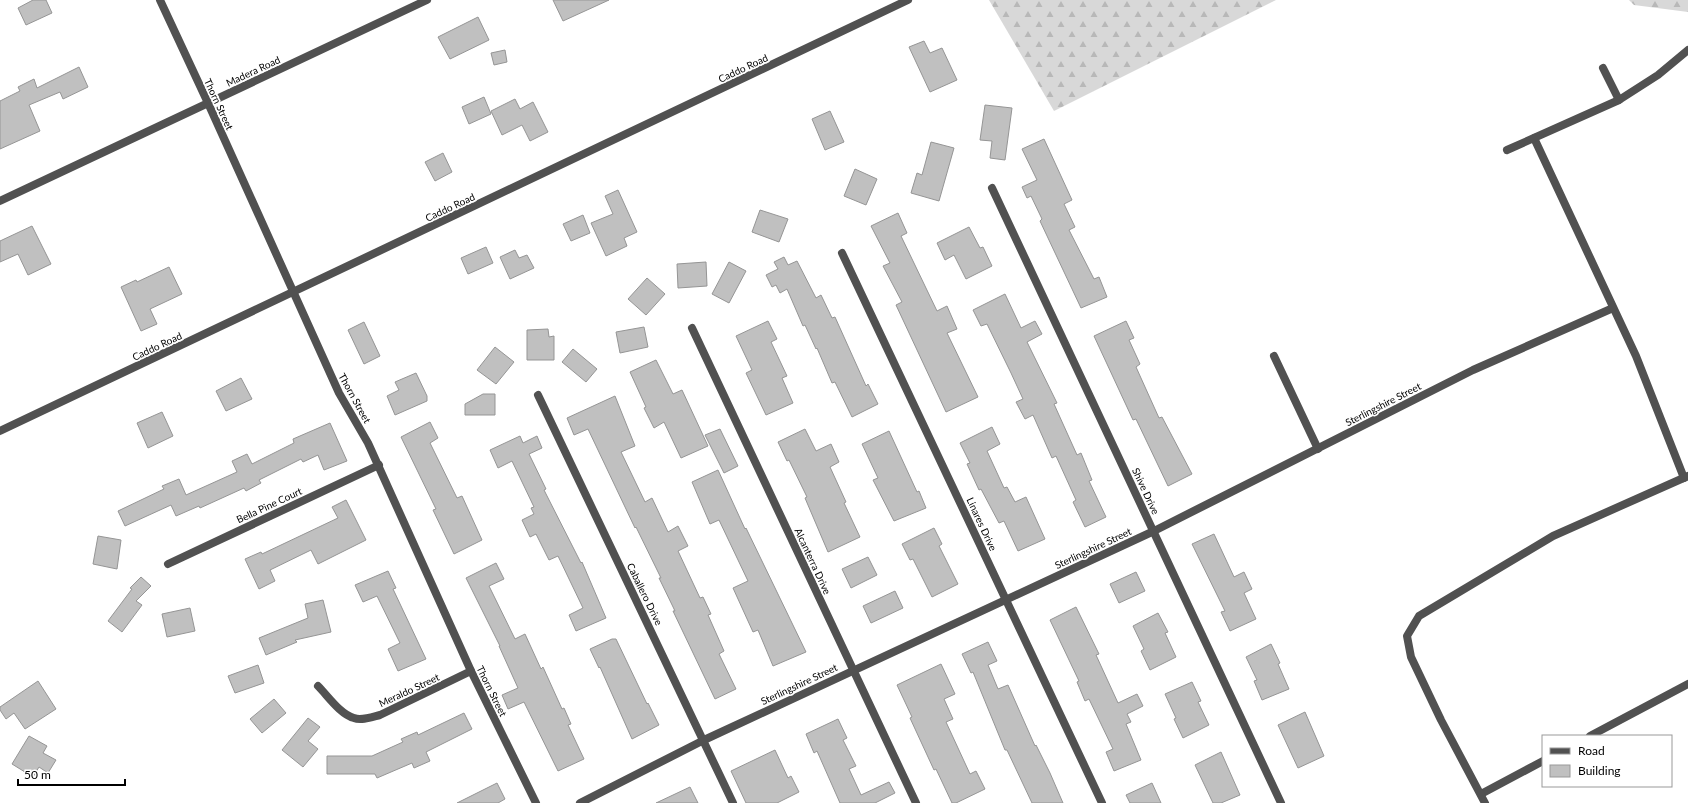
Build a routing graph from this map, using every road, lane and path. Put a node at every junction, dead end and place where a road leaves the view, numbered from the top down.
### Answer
1 (160, 0) edge
2 (427, 0) edge
3 (908, 0) edge
4 (1688, 50) edge
5 (1603, 68) dead end
6 (1619, 100) junction
7 (208, 104) junction
8 (1534, 138) junction
9 (1507, 150) dead end
10 (992, 188) dead end
11 (0, 201) edge
12 (842, 253) dead end
13 (294, 293) junction
14 (1613, 308) junction
15 (692, 328) dead end
16 (1274, 356) dead end
17 (538, 395) dead end
18 (0, 431) edge
19 (1318, 449) junction
20 (379, 465) junction
21 (1686, 477) edge
22 (1154, 531) junction
23 (168, 564) dead end
24 (1006, 598) junction
25 (853, 670) junction
26 (471, 671) junction
27 (1688, 684) edge
28 (318, 686) dead end
29 (1592, 735) edge
30 (704, 740) junction
31 (1542, 762) edge
32 (1481, 794) junction
33 (536, 803) edge
34 (580, 803) edge
35 (733, 803) edge
36 (916, 803) edge
37 (1102, 803) edge
38 (1281, 803) edge
39 (1486, 803) edge

1 - 7 street, Thorn Street
2 - 7 street, Madera Road
3 - 13 street, Caddo Road
4 - 6 street
5 - 6 street
6 - 8 street
7 - 11 street, Madera Road
7 - 13 street, Thorn Street
8 - 9 street
8 - 14 street
10 - 22 street, Shive Drive
12 - 24 street, Linares Drive
13 - 18 street, Caddo Road
13 - 20 street, Thorn Street
14 - 19 street, Sterlingshire Street
14 - 21 street
15 - 25 street, Alcanterra Drive
16 - 19 street
17 - 30 street, Caballero Drive
19 - 22 street, Sterlingshire Street
20 - 23 street, Bella Pine Court
20 - 26 street, Thorn Street
21 - 32 street
22 - 24 street, Sterlingshire Street
22 - 38 street, Shive Drive
24 - 25 street, Sterlingshire Street
24 - 37 street, Linares Drive
25 - 30 street, Sterlingshire Street
25 - 36 street, Alcanterra Drive
26 - 28 street, Meraldo Street
26 - 33 street, Thorn Street
27 - 29 street
30 - 34 street, Sterlingshire Street
30 - 35 street, Caballero Drive
31 - 32 street
32 - 39 street

